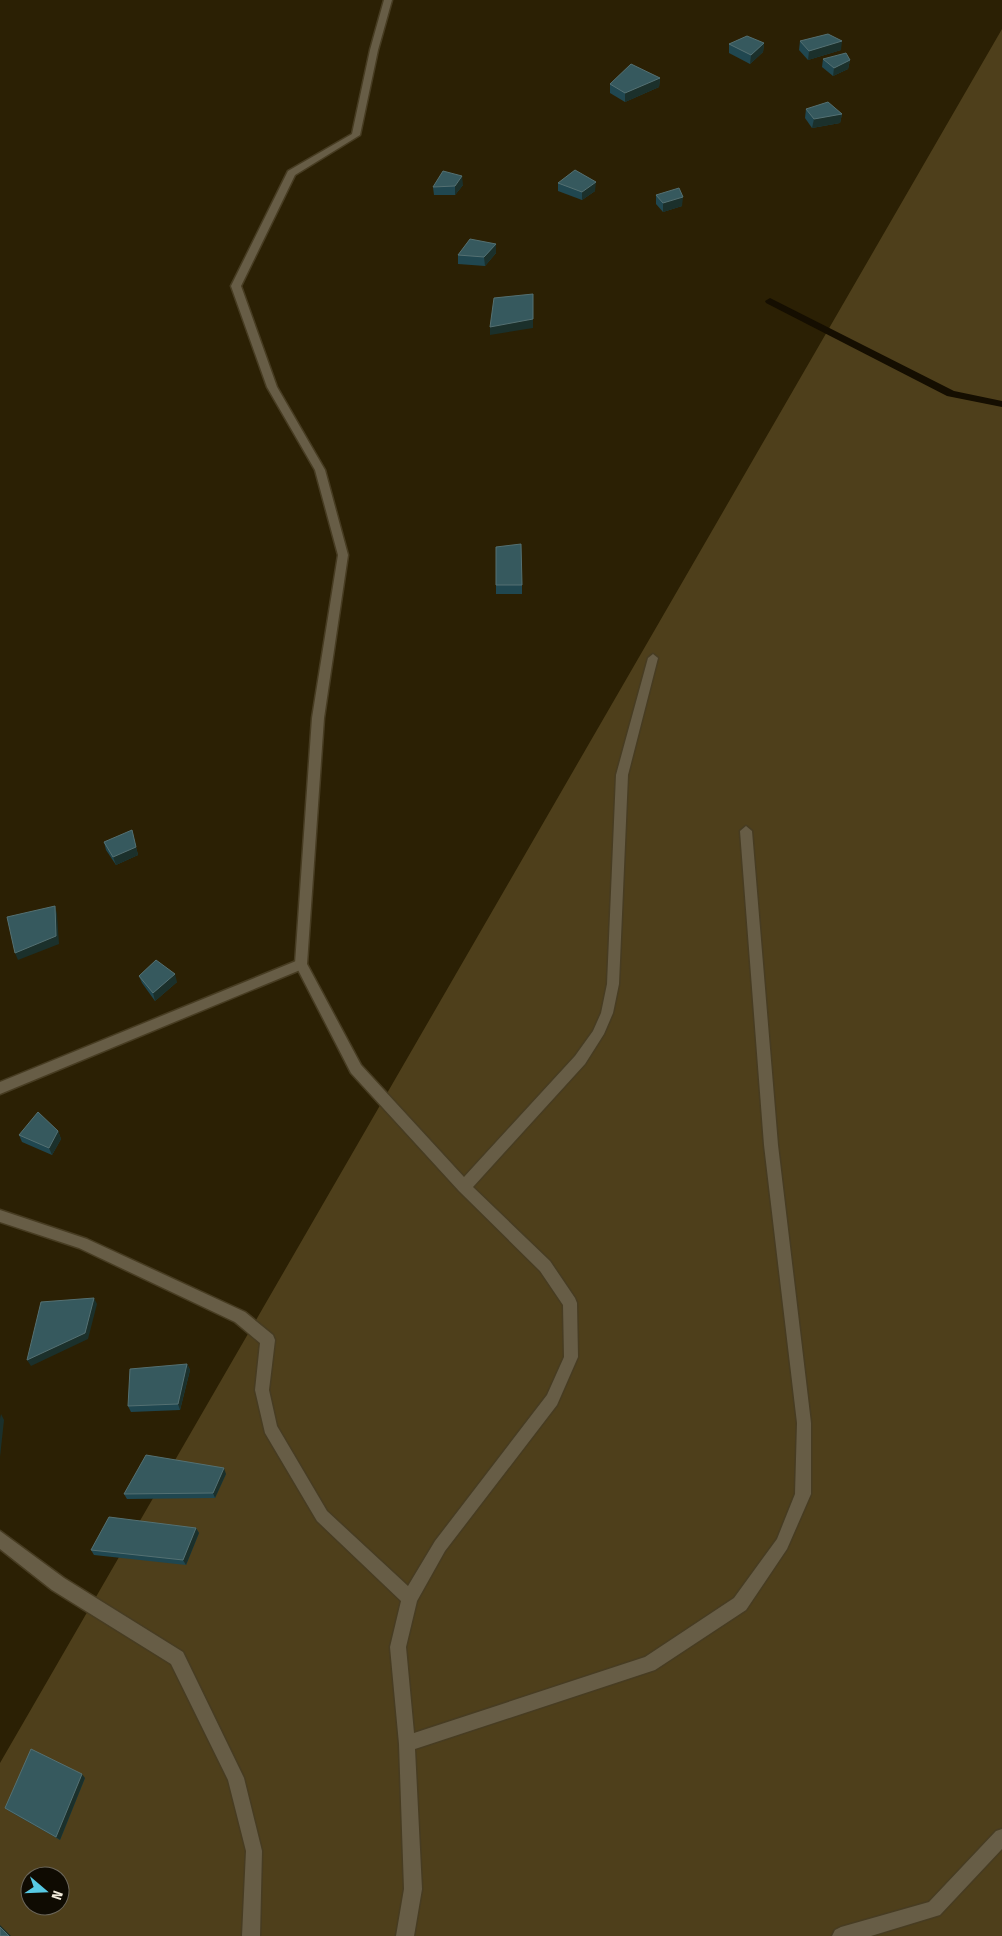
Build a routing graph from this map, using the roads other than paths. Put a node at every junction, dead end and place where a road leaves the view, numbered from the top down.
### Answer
1 (388, 0) edge
2 (653, 658) dead end
3 (746, 832) dead end
4 (301, 964) junction
5 (0, 1088) edge
6 (464, 1187) junction
7 (0, 1216) edge
8 (0, 1539) edge
9 (410, 1598) junction
10 (407, 1744) junction
11 (1002, 1837) edge
12 (251, 1936) edge
13 (405, 1936) edge
14 (841, 1936) edge

1 - 4 street
2 - 6 street
3 - 10 street
4 - 5 street
4 - 6 street
6 - 9 street
7 - 9 street
8 - 12 street
9 - 10 street
10 - 13 street
11 - 14 street

